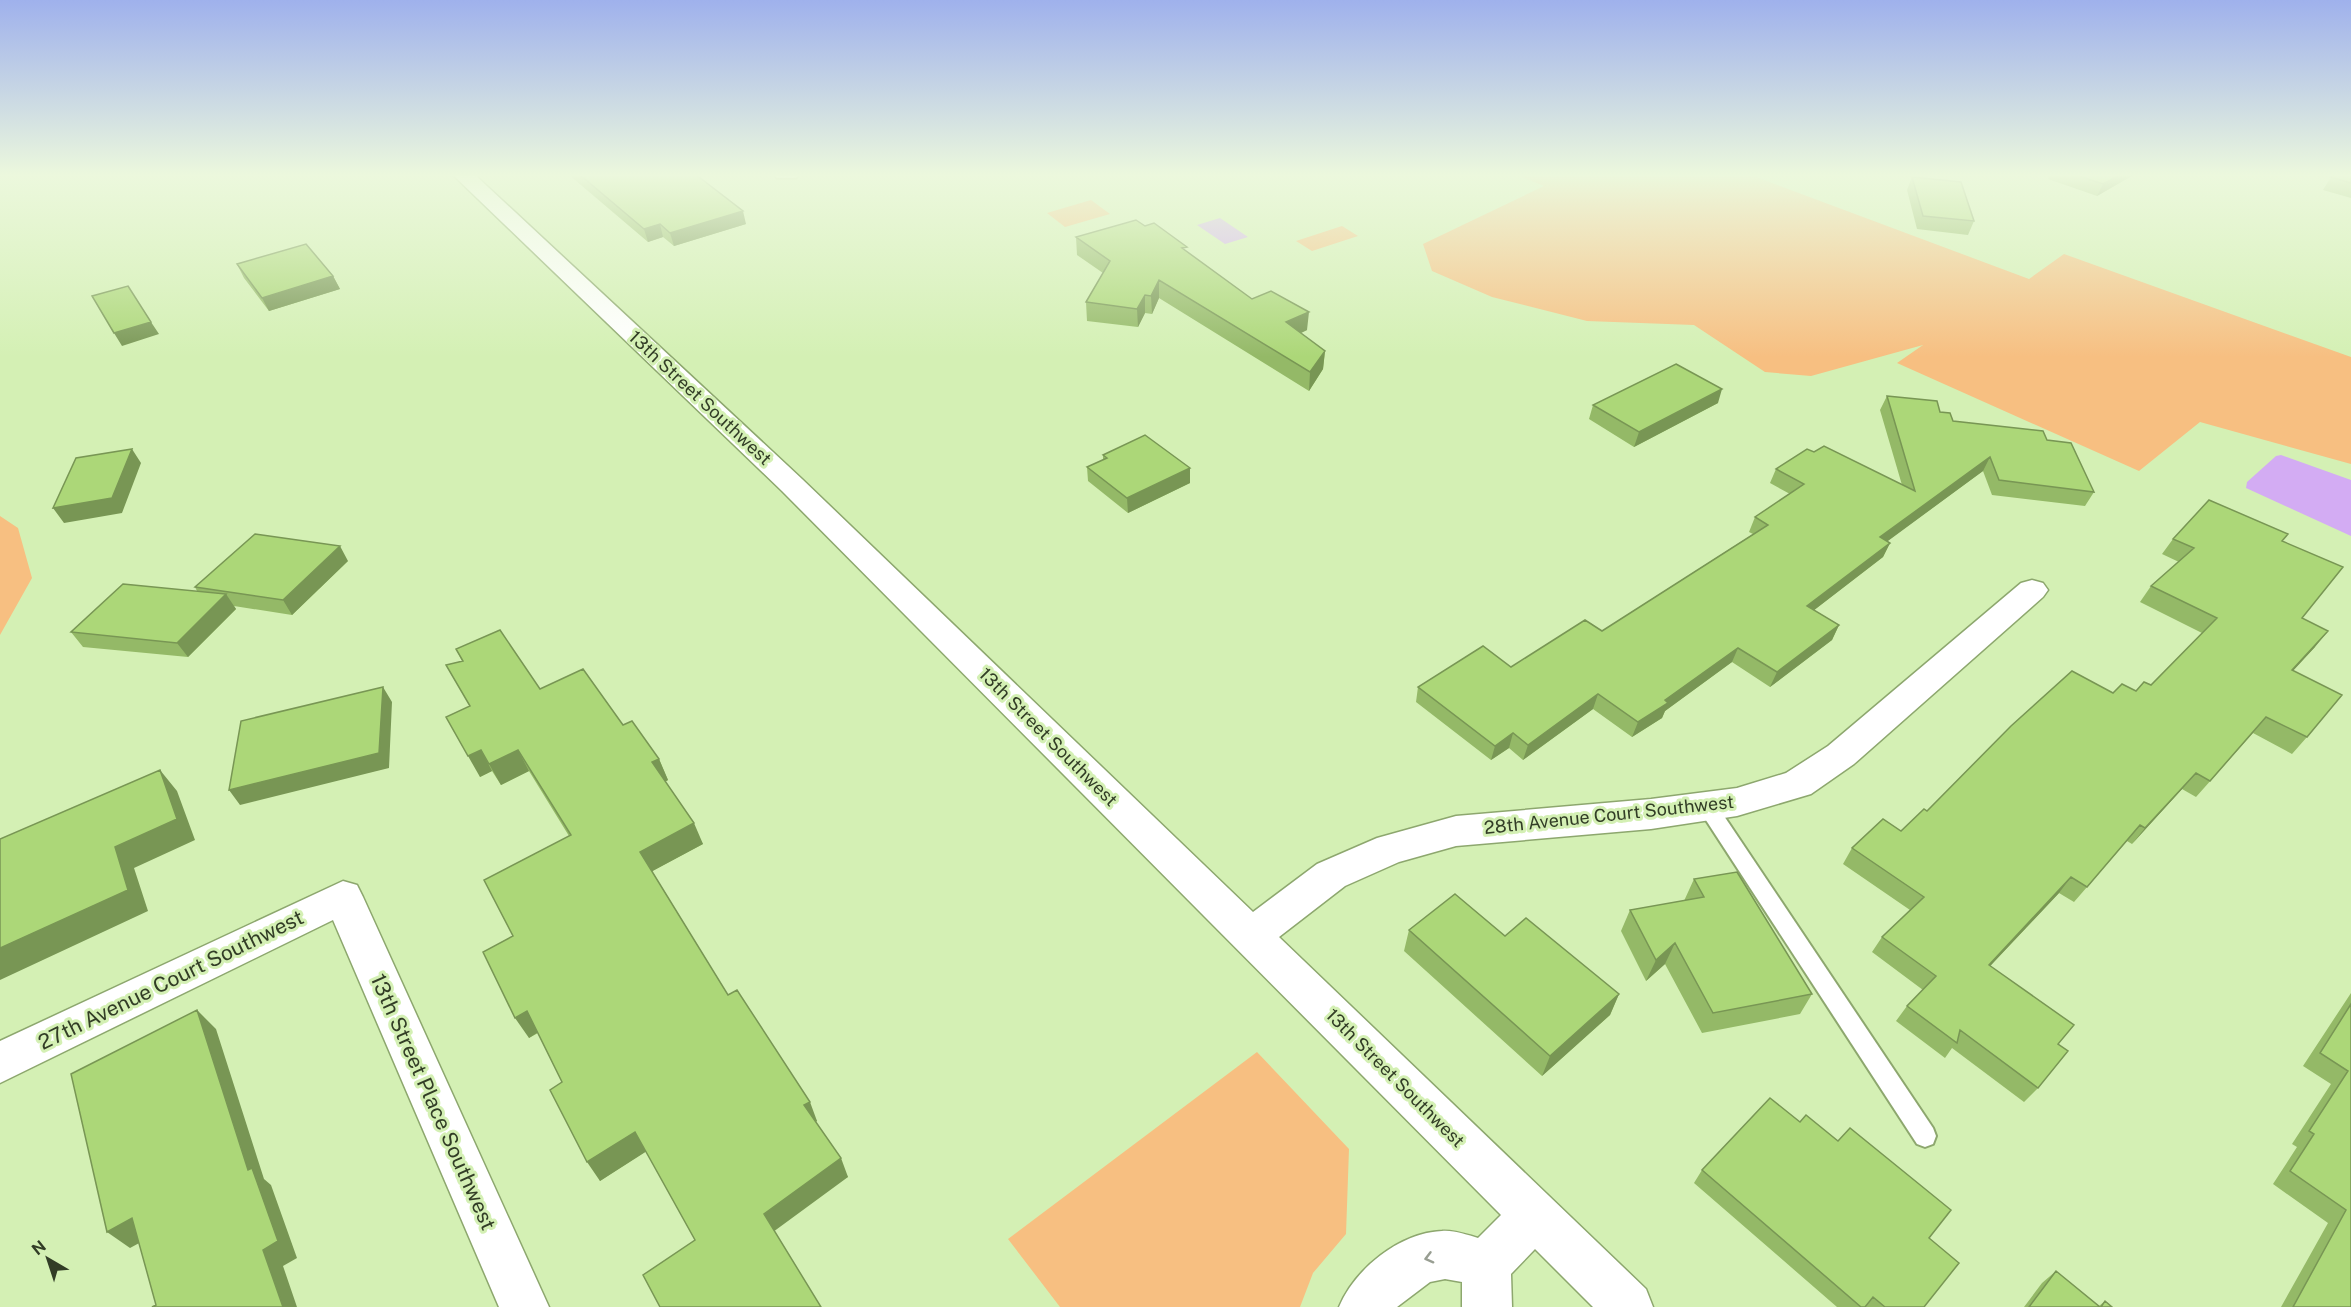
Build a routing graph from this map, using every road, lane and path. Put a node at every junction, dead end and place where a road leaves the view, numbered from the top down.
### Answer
1 (527, 235) edge
2 (2032, 590) dead end
3 (1707, 806) junction
4 (343, 897) joint
5 (1251, 936) junction
6 (0, 1063) edge
7 (1925, 1136) dead end
8 (1535, 1216) junction
9 (1486, 1285) edge
10 (524, 1307) edge
11 (1364, 1307) edge
12 (1628, 1307) edge

1 - 5 street, 13th Street Southwest
2 - 3 street, 28th Avenue Court Southwest
3 - 5 street, 28th Avenue Court Southwest
3 - 7 lane
4 - 6 street, 27th Avenue Court Southwest
4 - 10 street, 13th Street Place Southwest
5 - 8 street, 13th Street Southwest
8 - 9 street
8 - 12 street, 13th Street Southwest
9 -> 11 street

